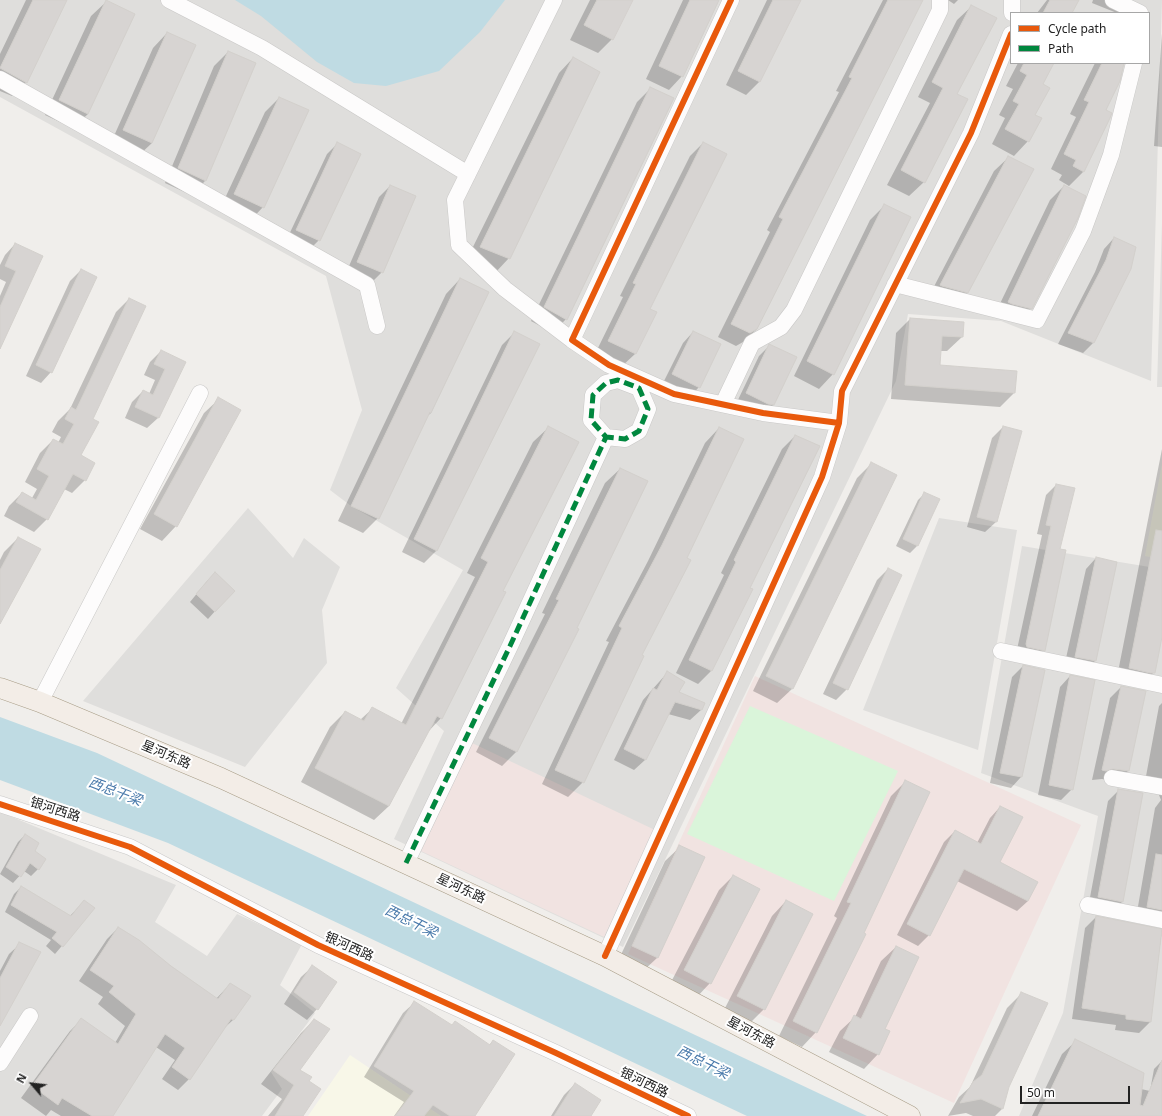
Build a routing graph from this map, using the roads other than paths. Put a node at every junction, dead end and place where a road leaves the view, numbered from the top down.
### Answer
1 (169, 0) edge
2 (554, 0) edge
3 (731, 0) edge
4 (940, 0) edge
5 (1012, 0) edge
6 (1113, 0) edge
7 (1012, 12) edge
8 (1138, 12) edge
9 (1010, 36) edge
10 (1134, 64) edge
11 (0, 79) edge
12 (468, 174) junction
13 (895, 284) junction
14 (377, 326) dead end
15 (572, 340) junction
16 (200, 394) dead end
17 (723, 404) junction
18 (838, 423) junction
19 (606, 437) dead end
20 (1001, 650) dead end
21 (1162, 684) edge
22 (0, 688) edge
23 (40, 702) junction
24 (1112, 778) dead end
25 (1162, 787) edge
26 (0, 804) edge
27 (406, 863) junction
28 (1088, 905) dead end
29 (1162, 920) edge
30 (605, 956) junction
31 (30, 1016) dead end
32 (0, 1062) edge
33 (688, 1116) edge
34 (910, 1116) edge

1 - 12 street
2 - 12 street
3 - 15 street
4 - 17 street
5 - 7 street
6 - 8 street
9 - 13 street
10 - 13 street
11 - 14 street
12 - 15 street
13 - 18 street
15 - 17 street
16 - 23 street
17 - 18 street
18 - 30 street
19 - 27 street
20 - 21 street
22 - 23 main road, 星河东路
23 - 27 main road, 星河东路
24 - 25 street
26 - 33 street, 银河西路
27 - 30 main road, 星河东路
28 - 29 street
30 - 34 main road, 星河东路
31 - 32 street

